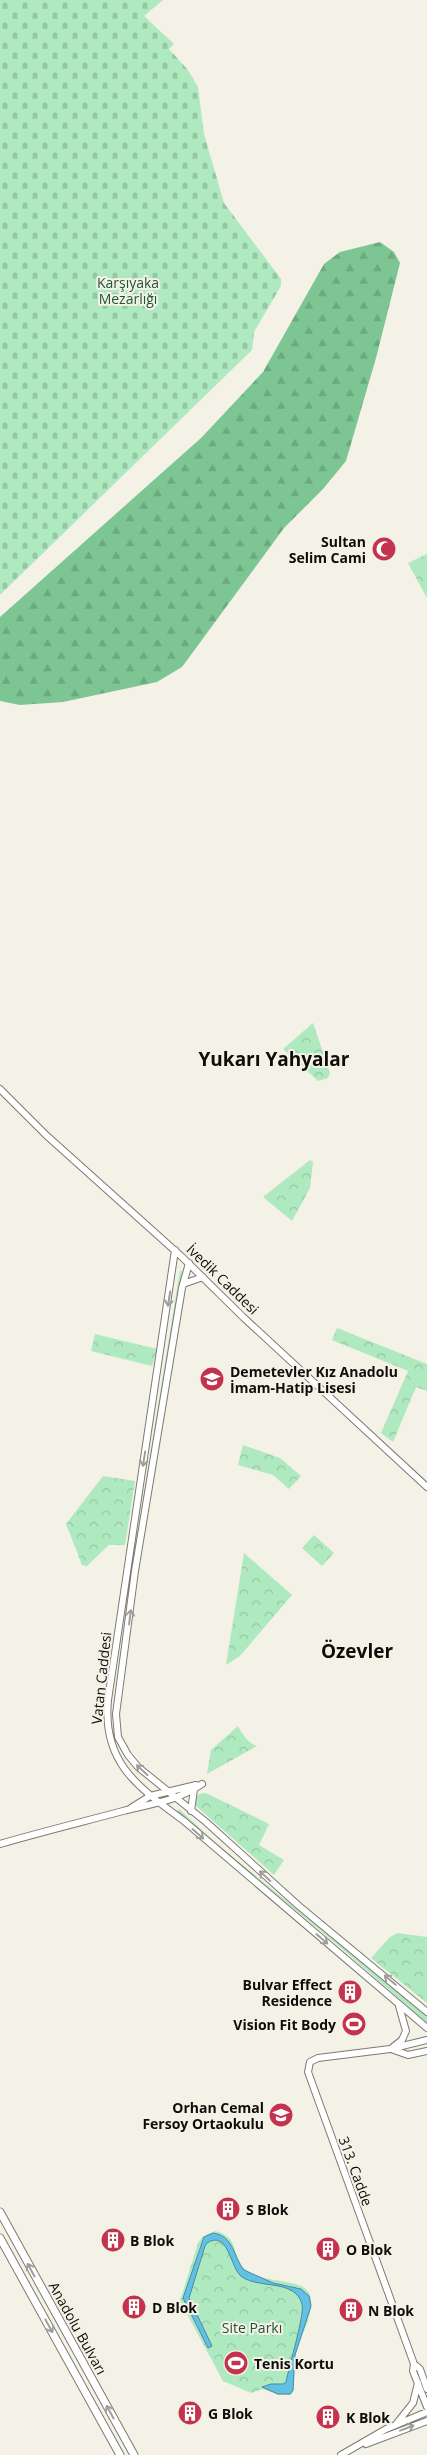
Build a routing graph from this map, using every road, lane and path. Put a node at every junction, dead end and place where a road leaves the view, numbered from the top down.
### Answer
1 (0, 1089) edge
2 (175, 1250) junction
3 (189, 1263) junction
4 (203, 1277) junction
5 (183, 1284) junction
6 (427, 1487) edge
7 (194, 1790) junction
8 (168, 1792) junction
9 (150, 1796) junction
10 (176, 1799) junction
11 (159, 1804) junction
12 (126, 1811) junction
13 (191, 1811) junction
14 (0, 1844) edge
15 (398, 2004) junction
16 (427, 2012) edge
17 (427, 2028) edge
18 (427, 2040) edge
19 (390, 2049) junction
20 (427, 2051) edge
21 (0, 2212) edge
22 (0, 2238) edge
23 (414, 2364) junction
24 (418, 2384) junction
25 (427, 2389) edge
26 (427, 2407) edge
27 (427, 2412) edge
28 (427, 2420) edge
29 (395, 2425) junction
30 (358, 2446) junction
31 (120, 2455) edge
32 (134, 2455) edge
33 (341, 2455) edge

1 - 2 main road, İvedik Caddesi
2 - 3 main road, İvedik Caddesi
2 -> 9 main road, Vatan Caddesi
3 - 4 main road, İvedik Caddesi
3 - 5 main road, Vatan Caddesi
4 - 5 main road
4 - 6 main road, İvedik Caddesi
8 -> 5 main road, Vatan Caddesi
7 - 8 main road
7 - 10 main road
7 - 13 main road
8 - 9 main road
8 - 10 main road, Vatan Caddesi
9 - 11 main road, Vatan Caddesi
9 - 12 main road
10 - 11 main road
10 - 13 main road, Vatan Caddesi
11 - 12 main road
11 -> 15 main road, Vatan Caddesi
12 - 14 main road
16 -> 13 main road, Vatan Caddesi
15 - 17 main road, Vatan Caddesi
15 - 19 main road
18 - 19 main road, 313. Cadde
19 - 20 main road, 313. Cadde
19 - 23 main road, 313. Cadde
32 -> 21 main road, Anadolu Bulvarı
22 -> 31 main road, Anadolu Bulvarı
23 - 24 main road, 313. Cadde
23 - 25 main road, 313. Cadde
24 - 26 main road, 313. Cadde
24 - 29 main road
27 - 29 main road
30 -> 28 main road
29 - 30 main road
30 - 33 main road

